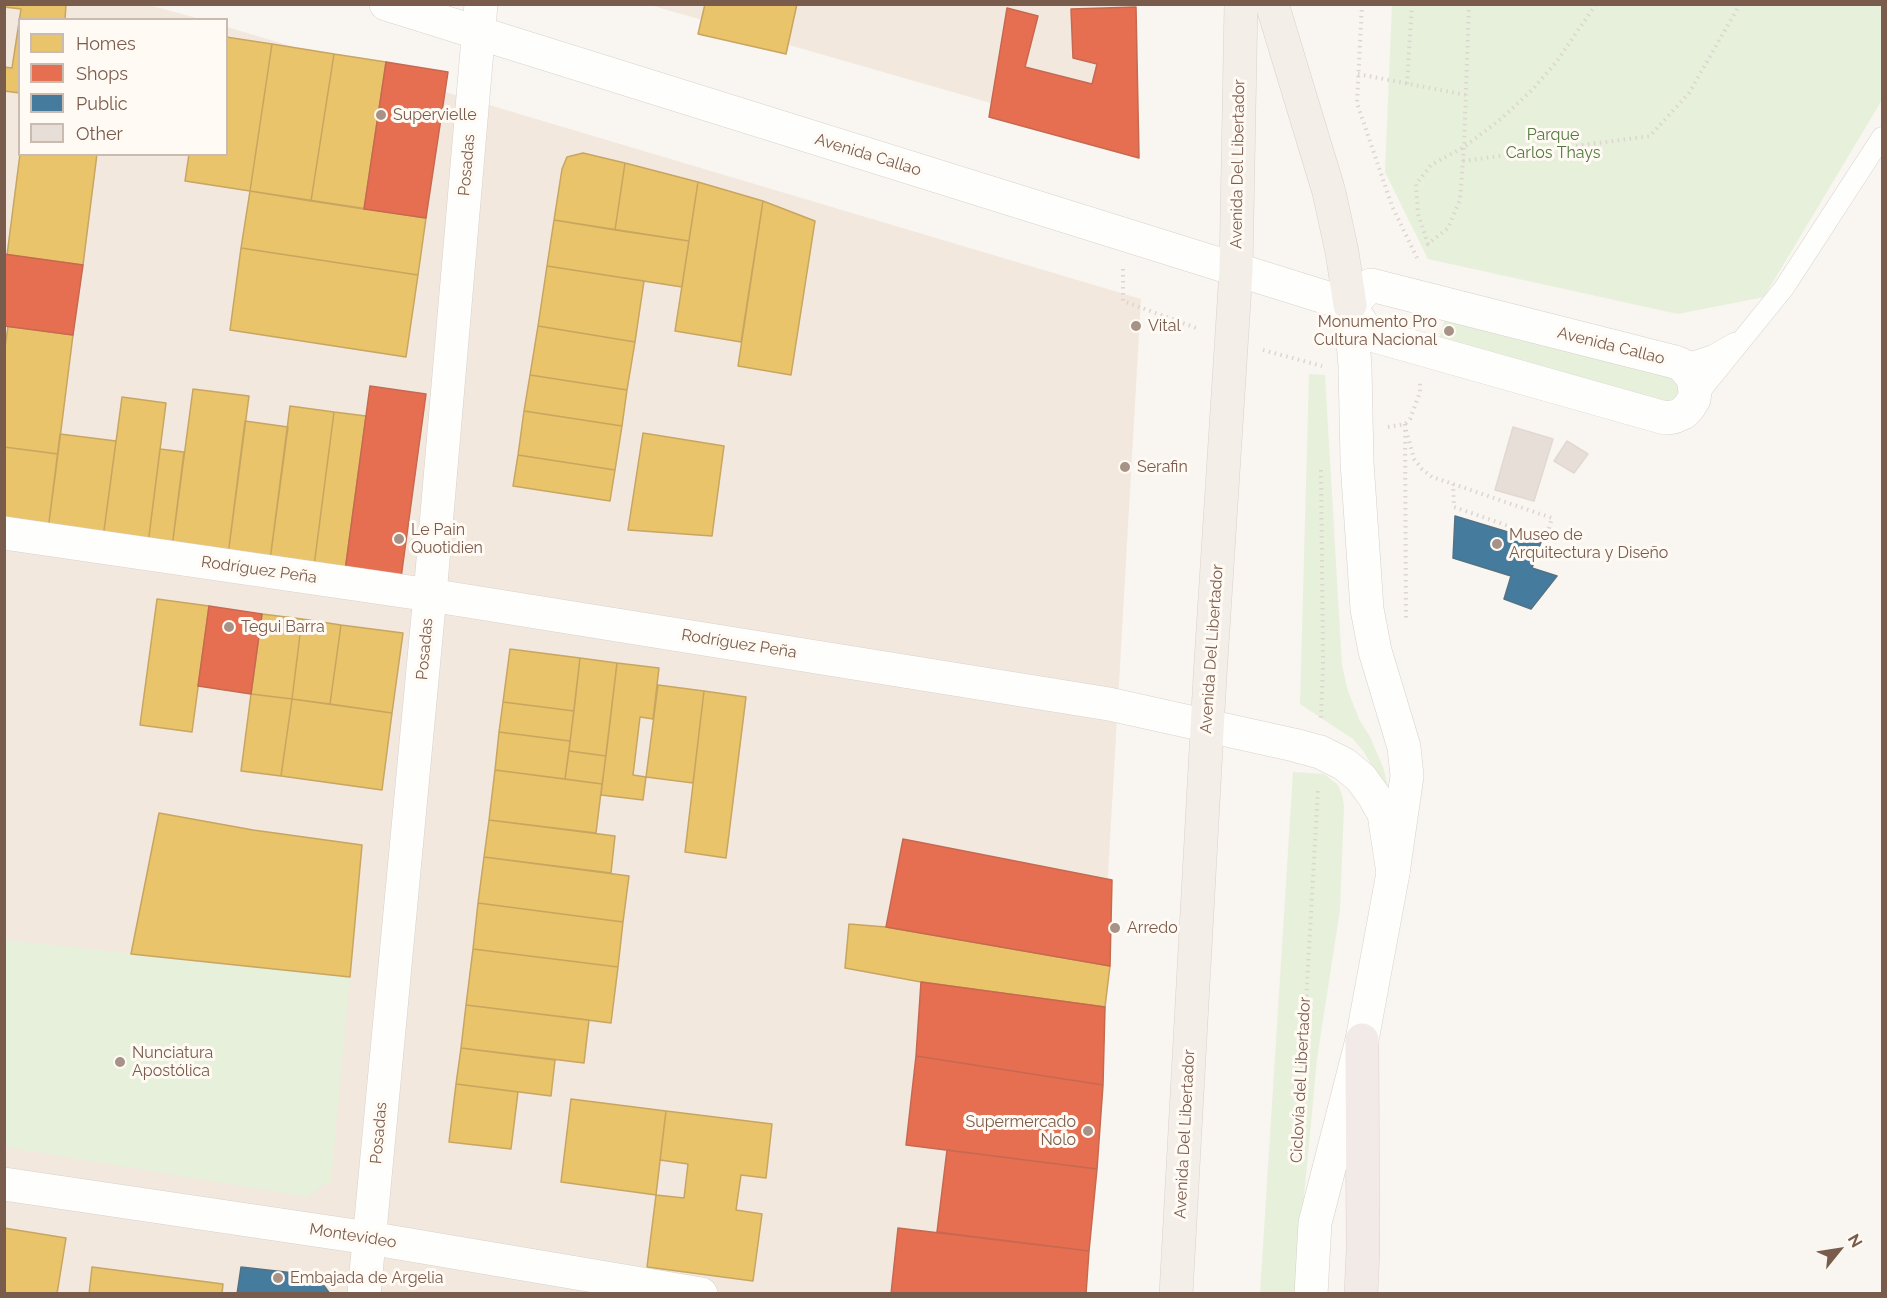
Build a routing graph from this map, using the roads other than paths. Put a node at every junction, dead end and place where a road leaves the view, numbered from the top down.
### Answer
1 (387, 4) edge
2 (1241, 4) edge
3 (1272, 4) edge
4 (480, 19) edge
5 (1882, 137) edge
6 (1236, 270) junction
7 (1350, 305) junction
8 (1746, 335) junction
9 (1675, 362) junction
10 (1694, 399) junction
11 (4, 533) edge
12 (430, 595) junction
13 (1208, 725) junction
14 (1393, 873) junction
15 (1362, 1040) junction
16 (4, 1184) edge
17 (369, 1238) junction
18 (364, 1293) edge
19 (702, 1293) edge
20 (1176, 1293) edge
21 (1311, 1293) edge
22 (1361, 1293) edge

1 - 4 street, Avenida Callao
2 - 6 main road, Avenida Del Libertador
3 - 7 main road
4 - 6 street, Avenida Callao
4 - 12 street, Posadas
5 - 8 lane
6 - 7 street, Avenida Callao
6 - 13 main road, Avenida Del Libertador
7 - 9 street, Avenida Callao
7 - 10 street
7 - 14 street
8 - 9 lane
8 - 10 lane
9 - 10 street, Avenida Callao
11 - 12 street, Rodríguez Peña
12 - 13 street, Rodríguez Peña
12 - 17 street, Posadas
13 - 14 street, Rodríguez Peña
13 - 20 main road, Avenida Del Libertador
14 - 15 street
15 - 21 street
15 - 22 highway
16 - 17 street, Montevideo
17 - 18 street, Posadas
17 - 19 street, Montevideo

